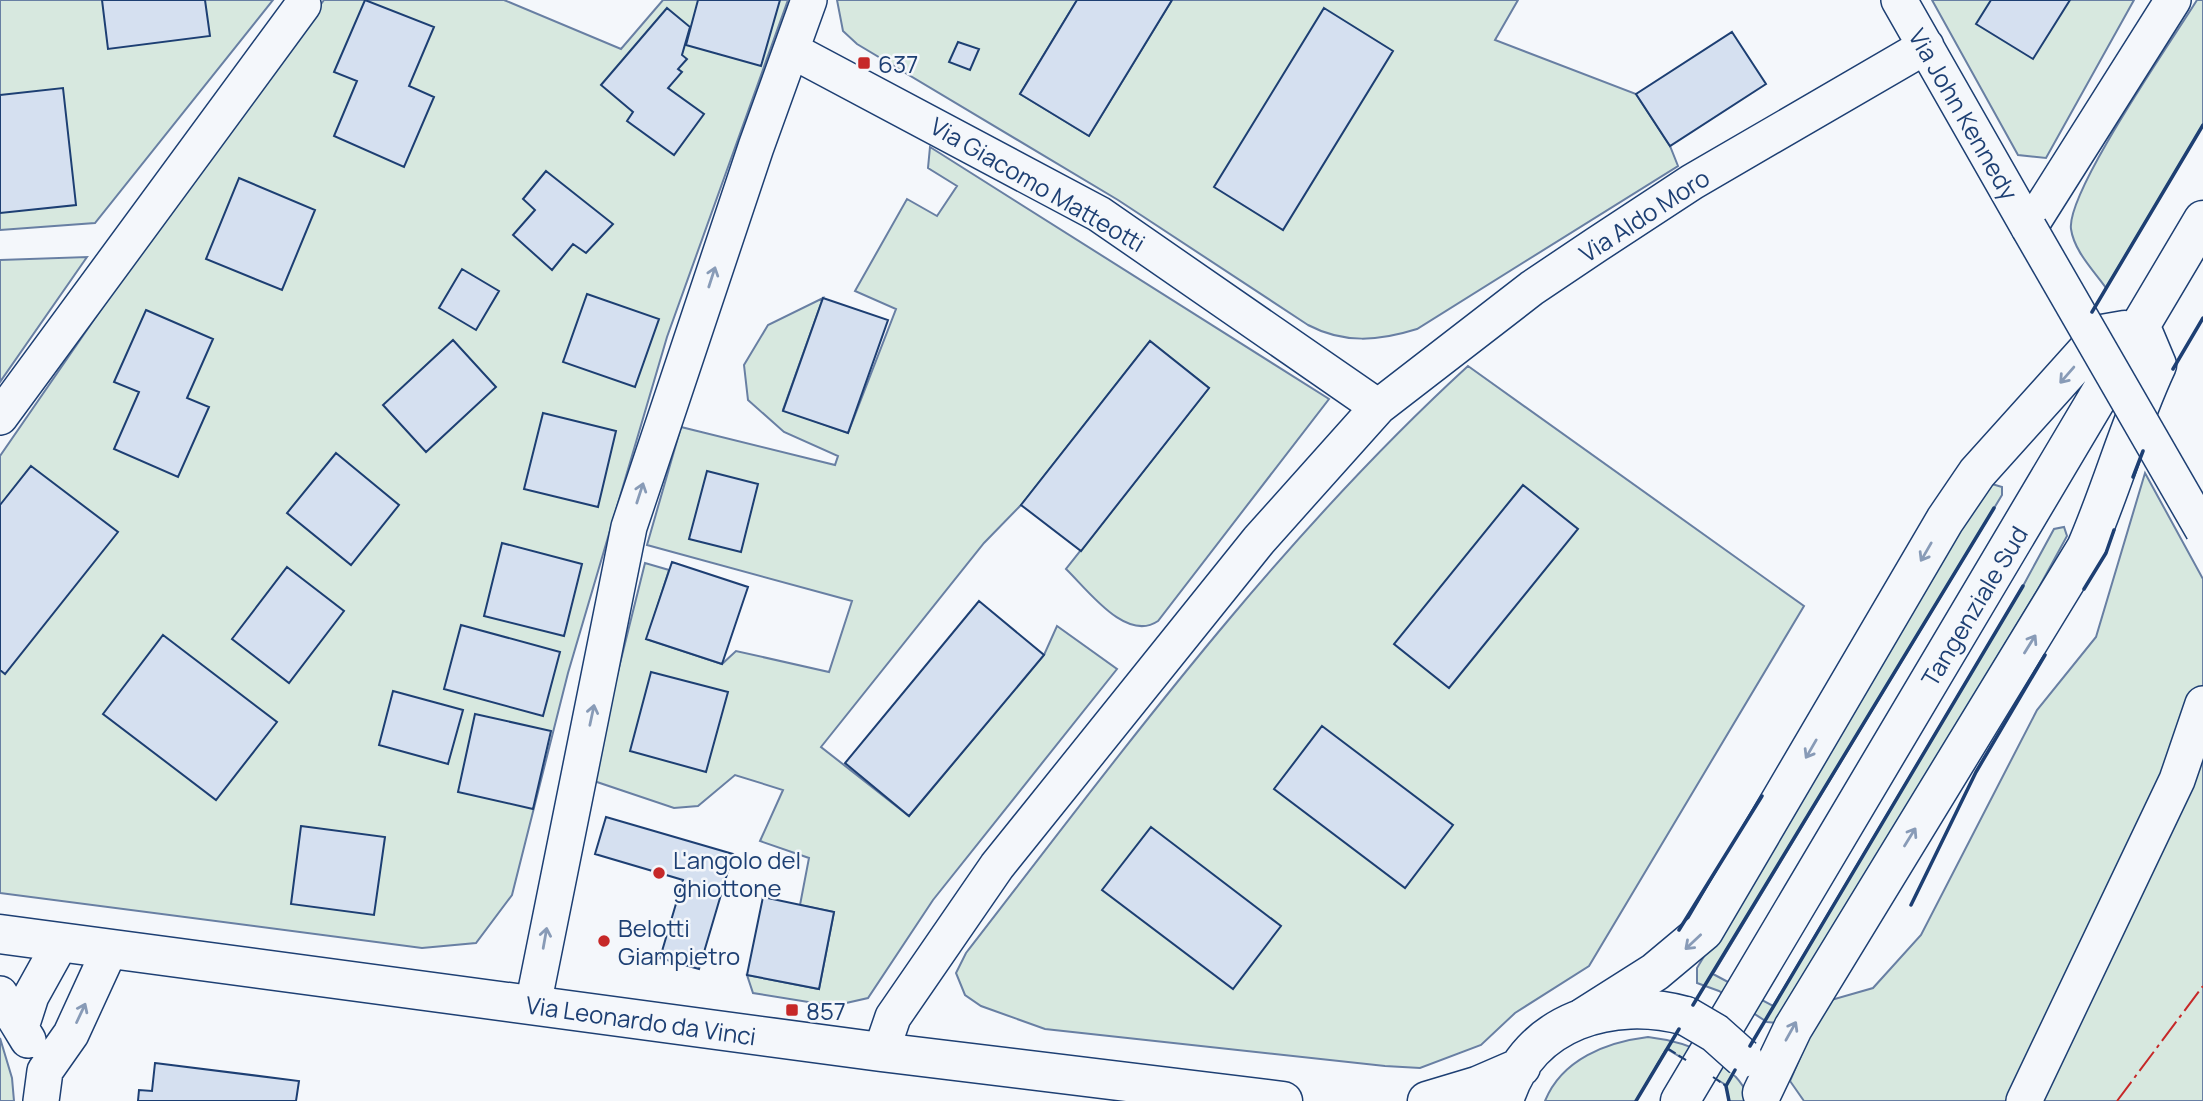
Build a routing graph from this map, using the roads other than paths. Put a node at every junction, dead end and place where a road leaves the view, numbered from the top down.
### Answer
1 (809, 0) edge
2 (1899, 0) edge
3 (2173, 0) edge
4 (303, 5) dead end
5 (1926, 46) junction
6 (791, 50) junction
7 (2203, 220) edge
8 (2029, 228) junction
9 (2141, 327) junction
10 (1378, 407) junction
11 (0, 417) edge
12 (2203, 530) edge
13 (2203, 704) edge
14 (0, 934) edge
15 (61, 942) junction
16 (110, 949) junction
17 (0, 994) edge
18 (533, 1005) junction
19 (1584, 1017) junction
20 (21, 1027) junction
21 (881, 1052) junction
22 (1521, 1067) junction
23 (43, 1086) edge
24 (1764, 1097) edge
25 (1283, 1101) edge
26 (1427, 1101) edge
27 (1504, 1101) edge
28 (1680, 1101) edge
29 (2024, 1101) edge

1 - 6 street
2 - 5 street, Via John Kennedy
3 - 8 street
4 - 11 street
5 - 8 street, Via John Kennedy
5 - 10 street, Via Aldo Moro
6 - 10 street, Via Giacomo Matteotti
18 -> 6 street
7 - 9 main road, Tangenziale Sud
8 - 12 street, Via John Kennedy, bridge
9 -> 19 main road
24 -> 9 main road
9 - 28 main road, Tangenziale Sud
10 - 21 street, Via Aldo Moro
13 - 29 street
14 - 15 main road, Via Leonardo da Vinci
15 - 16 main road, Via Leonardo da Vinci
15 - 20 street
16 - 18 main road, Via Leonardo da Vinci
23 -> 16 street
17 - 20 street
18 - 21 main road, Via Leonardo da Vinci
19 - 22 main road
19 - 24 main road, bridge
20 - 23 street
21 - 25 main road, Via Leonardo da Vinci
22 - 26 main road
22 - 27 main road

